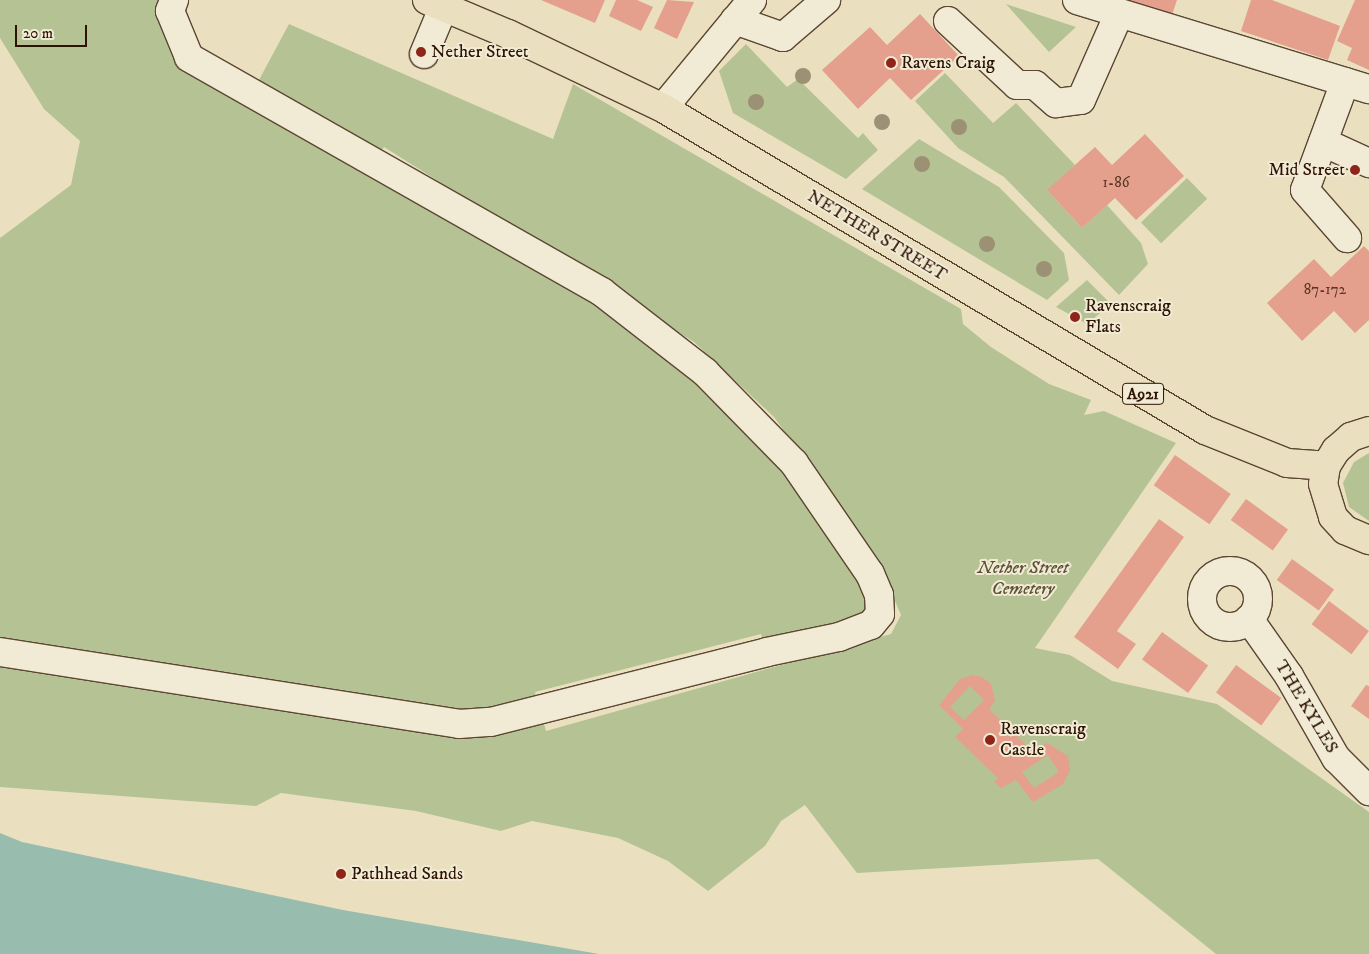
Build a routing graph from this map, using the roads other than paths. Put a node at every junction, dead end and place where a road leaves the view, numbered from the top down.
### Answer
1 (174, 0) edge
2 (826, 0) edge
3 (1077, 0) edge
4 (436, 3) edge
5 (744, 10) edge
6 (1119, 14) junction
7 (948, 21) dead end
8 (424, 54) dead end
9 (1357, 86) edge
10 (663, 108) junction
11 (1323, 142) junction
12 (1369, 163) edge
13 (1347, 238) dead end
14 (1369, 431) edge
15 (1326, 466) junction
16 (1369, 540) edge
17 (1249, 619) dead end
18 (0, 652) edge
19 (1369, 791) edge

1 - 18 street
2 - 5 street
3 - 6 street
4 - 8 street
4 - 10 main road, NETHER STREET / A921
5 - 10 street
6 - 7 street
6 - 9 street
9 - 11 street
10 - 15 main road, NETHER STREET / A921
11 - 12 street
11 - 13 street
14 - 15 main road
15 - 16 main road
17 - 19 street, THE KYLES

